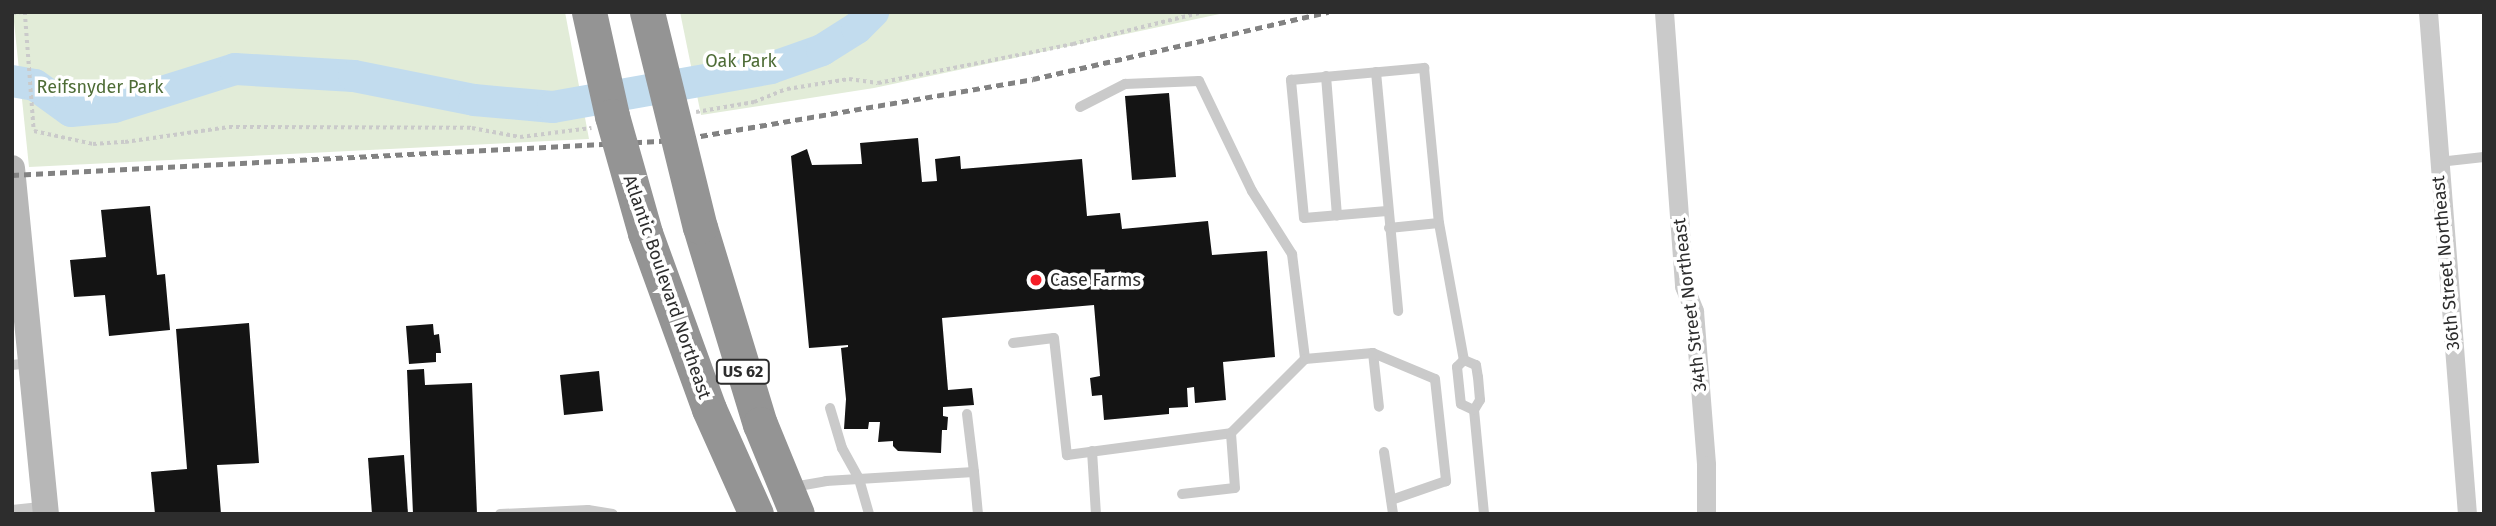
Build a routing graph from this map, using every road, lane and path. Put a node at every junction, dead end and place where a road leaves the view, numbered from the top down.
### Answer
1 (24, 12) edge
2 (589, 12) edge
3 (647, 12) edge
4 (1664, 12) edge
5 (2428, 12) edge
6 (12, 13) edge
7 (1376, 72) junction
8 (1326, 76) junction
9 (31, 103) dead end
10 (1080, 107) dead end
11 (2484, 157) edge
12 (2438, 162) junction
13 (12, 168) edge
14 (1387, 211) junction
15 (1337, 216) junction
16 (1439, 223) junction
17 (1390, 228) junction
18 (1398, 311) dead end
19 (1013, 343) dead end
20 (1373, 353) junction
21 (1305, 359) junction
22 (1464, 360) junction
23 (22, 364) edge
24 (1379, 407) dead end
25 (830, 408) dead end
26 (1474, 410) junction
27 (967, 414) dead end
28 (1231, 433) junction
29 (1093, 452) junction
30 (1384, 452) dead end
31 (974, 472) junction
32 (859, 479) junction
33 (1182, 494) dead end
34 (1391, 500) junction
35 (791, 501) edge
36 (12, 510) edge
37 (45, 510) edge
38 (500, 514) edge
39 (614, 514) edge
40 (756, 514) edge
41 (869, 514) edge
42 (978, 514) edge
43 (1096, 514) edge
44 (1393, 514) edge
45 (1483, 514) edge
46 (1706, 514) edge
47 (2468, 514) edge

1 - 6 path
1 - 9 path
2 - 40 highway, Atlantic Boulevard Northeast / US 62, bridge
3 - 35 highway, US 62, bridge
4 - 46 street, 34th Street Northeast
5 - 12 street, 36th Street Northeast
7 - 8 lane
7 - 14 lane
7 - 16 lane
8 - 15 lane
8 - 15 lane
10 - 21 lane
11 - 12 lane
12 - 47 street, 36th Street Northeast
13 - 23 street
14 - 15 lane
14 - 17 lane
16 - 17 lane
16 - 22 lane
17 - 18 lane
19 - 29 lane
20 - 21 lane
20 - 24 lane
20 - 34 lane
21 - 28 lane
22 - 26 lane
22 - 26 lane
23 - 37 street
25 - 32 lane
26 - 45 lane
27 - 31 lane
28 - 29 lane
28 - 33 lane
29 - 43 lane
30 - 34 lane
31 - 32 lane
31 - 42 lane
32 - 35 lane
32 - 41 lane
34 - 44 lane
36 - 37 lane
38 - 39 lane

